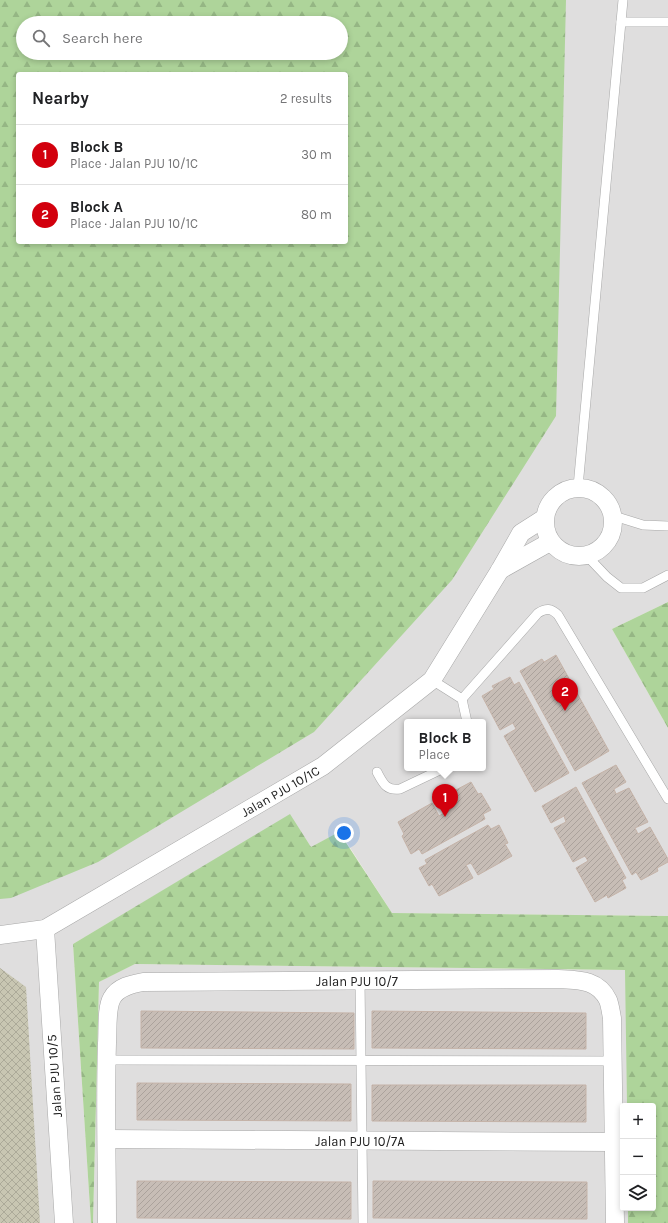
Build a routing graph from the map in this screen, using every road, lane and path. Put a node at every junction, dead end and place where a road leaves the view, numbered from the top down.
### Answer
1 (623, 0) edge
2 (621, 22) junction
3 (668, 22) edge
4 (578, 487) junction
5 (614, 516) junction
6 (543, 519) junction
7 (668, 526) edge
8 (550, 542) junction
9 (587, 556) junction
10 (500, 570) junction
11 (668, 575) edge
12 (432, 680) junction
13 (462, 699) junction
14 (466, 719) edge
15 (438, 771) edge
16 (378, 772) dead end
17 (668, 800) edge
18 (45, 929) junction
19 (0, 935) edge
20 (360, 981) junction
21 (107, 1060) junction
22 (361, 1061) junction
23 (612, 1061) junction
24 (107, 1139) junction
25 (362, 1141) junction
26 (613, 1142) junction
27 (64, 1223) edge
28 (107, 1223) edge
29 (363, 1223) edge
30 (614, 1223) edge

1 - 2 lane
2 - 3 lane
2 - 4 lane
4 - 5 street
4 - 6 street
5 - 7 lane
5 - 9 street
6 - 8 street
6 - 10 street, Jalan PJU 10/1C
8 - 9 street
8 - 10 street, Jalan PJU 10/1C
9 - 11 lane
10 - 12 street, Jalan PJU 10/1C
12 - 13 lane
12 - 18 street, Jalan PJU 10/1C
13 - 14 lane
13 - 17 lane
15 - 16 lane
18 - 19 street, Jalan PJU 10/1C
18 - 27 street, Jalan PJU 10/5
20 - 21 street, Jalan PJU 10/7
20 - 22 lane
20 - 23 street, Jalan PJU 10/7
21 - 22 lane
21 - 24 street
22 - 23 lane
22 - 25 lane
23 - 26 street
24 - 25 street, Jalan PJU 10/7A
24 - 28 street
25 - 26 street, Jalan PJU 10/7A
25 - 29 lane
26 - 30 street

